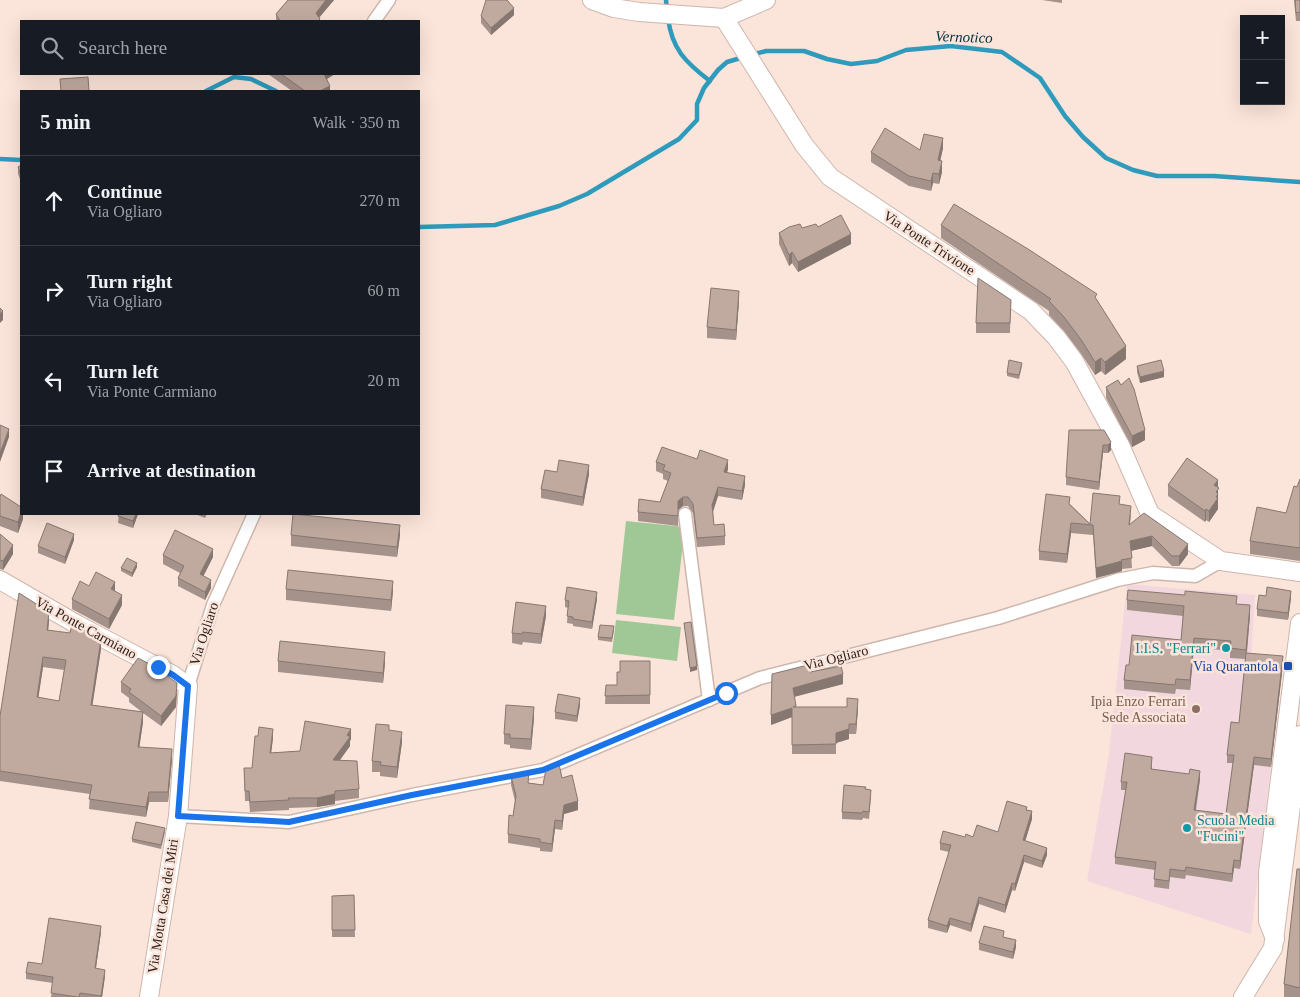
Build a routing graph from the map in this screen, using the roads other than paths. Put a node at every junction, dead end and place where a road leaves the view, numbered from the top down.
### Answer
1 (389, 0) edge
2 (766, 0) edge
3 (593, 1) edge
4 (724, 18) junction
5 (375, 20) edge
6 (685, 514) dead end
7 (254, 515) edge
8 (1221, 561) junction
9 (1300, 572) edge
10 (0, 580) edge
11 (1300, 623) edge
12 (188, 686) junction
13 (709, 700) junction
14 (1300, 735) edge
15 (178, 816) junction
16 (1277, 858) junction
17 (1248, 996) edge
18 (149, 997) edge

1 - 5 street
2 - 4 street
3 - 4 street
4 - 8 street, Via Ponte Trivione
6 - 13 street
7 - 12 street, Via Ogliaro
8 - 9 street
8 - 13 street, Via Ogliaro
10 - 12 street, Via Ponte Carmiano
11 - 16 street
12 - 15 street, Via Ogliaro
13 - 15 street, Via Ogliaro
14 - 16 street
15 - 18 street, Via Motta Casa dei Miri
16 - 17 street

